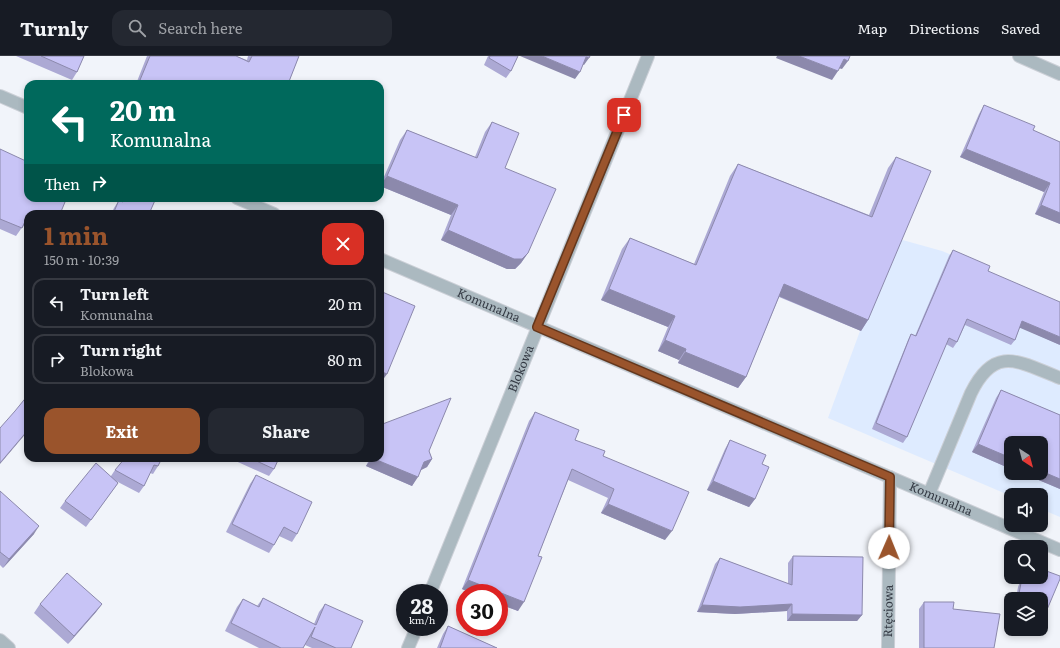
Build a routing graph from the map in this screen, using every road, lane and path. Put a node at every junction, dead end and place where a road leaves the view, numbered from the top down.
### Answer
1 (648, 56) edge
2 (1018, 56) edge
3 (1060, 74) edge
4 (0, 96) edge
5 (24, 106) edge
6 (246, 202) edge
7 (265, 210) edge
8 (384, 261) edge
9 (537, 327) junction
10 (1060, 378) edge
11 (890, 477) junction
12 (929, 494) junction
13 (1060, 550) edge
14 (434, 584) edge
15 (413, 636) edge
16 (0, 640) edge
17 (9, 648) edge
18 (408, 648) edge
19 (888, 648) edge

1 - 9 street, Blokowa
2 - 3 street
4 - 5 street
6 - 7 street
8 - 9 street, Komunalna
9 - 11 street, Komunalna
9 - 14 street, Blokowa
10 - 12 street
11 - 12 street, Komunalna
11 - 19 street, Rtęciowa
12 - 13 street, Komunalna
15 - 18 street
16 - 17 street

